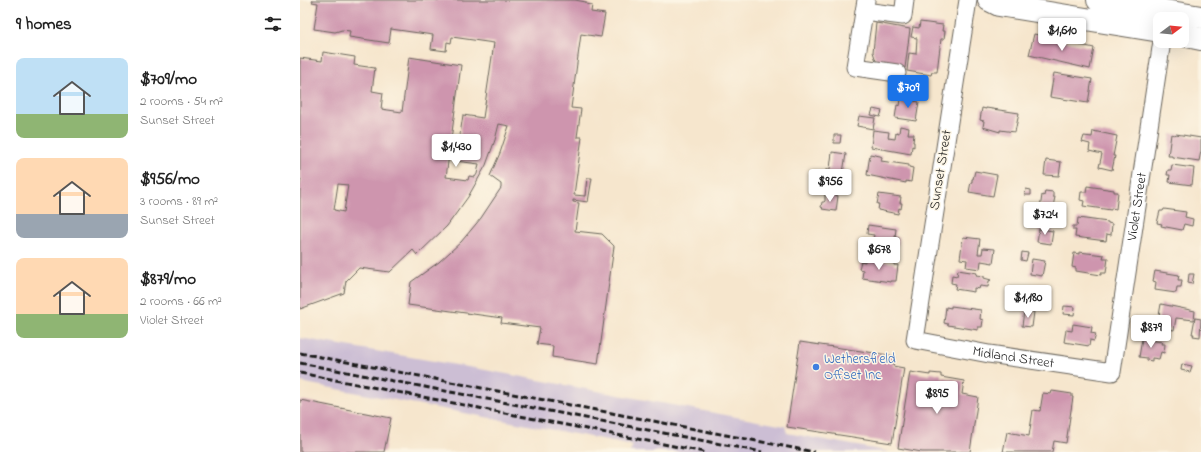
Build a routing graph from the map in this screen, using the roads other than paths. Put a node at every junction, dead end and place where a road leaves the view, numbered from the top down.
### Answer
1 (905, 0) edge
2 (968, 0) edge
3 (989, 0) edge
4 (1098, 0) edge
5 (865, 5) edge
6 (1120, 14) junction
7 (1201, 17) edge
8 (1153, 18) edge
9 (1189, 18) edge
10 (1189, 36) edge
11 (1201, 39) edge
12 (1161, 48) edge
13 (897, 73) dead end
14 (915, 340) joint
15 (1112, 372) joint

1 - 5 street
2 - 14 street, Sunset Street
3 - 6 main road
4 - 6 main road
5 - 13 street
6 - 8 main road
7 - 9 main road
10 - 11 main road
12 - 15 street, Violet Street
14 - 15 street, Midland Street

